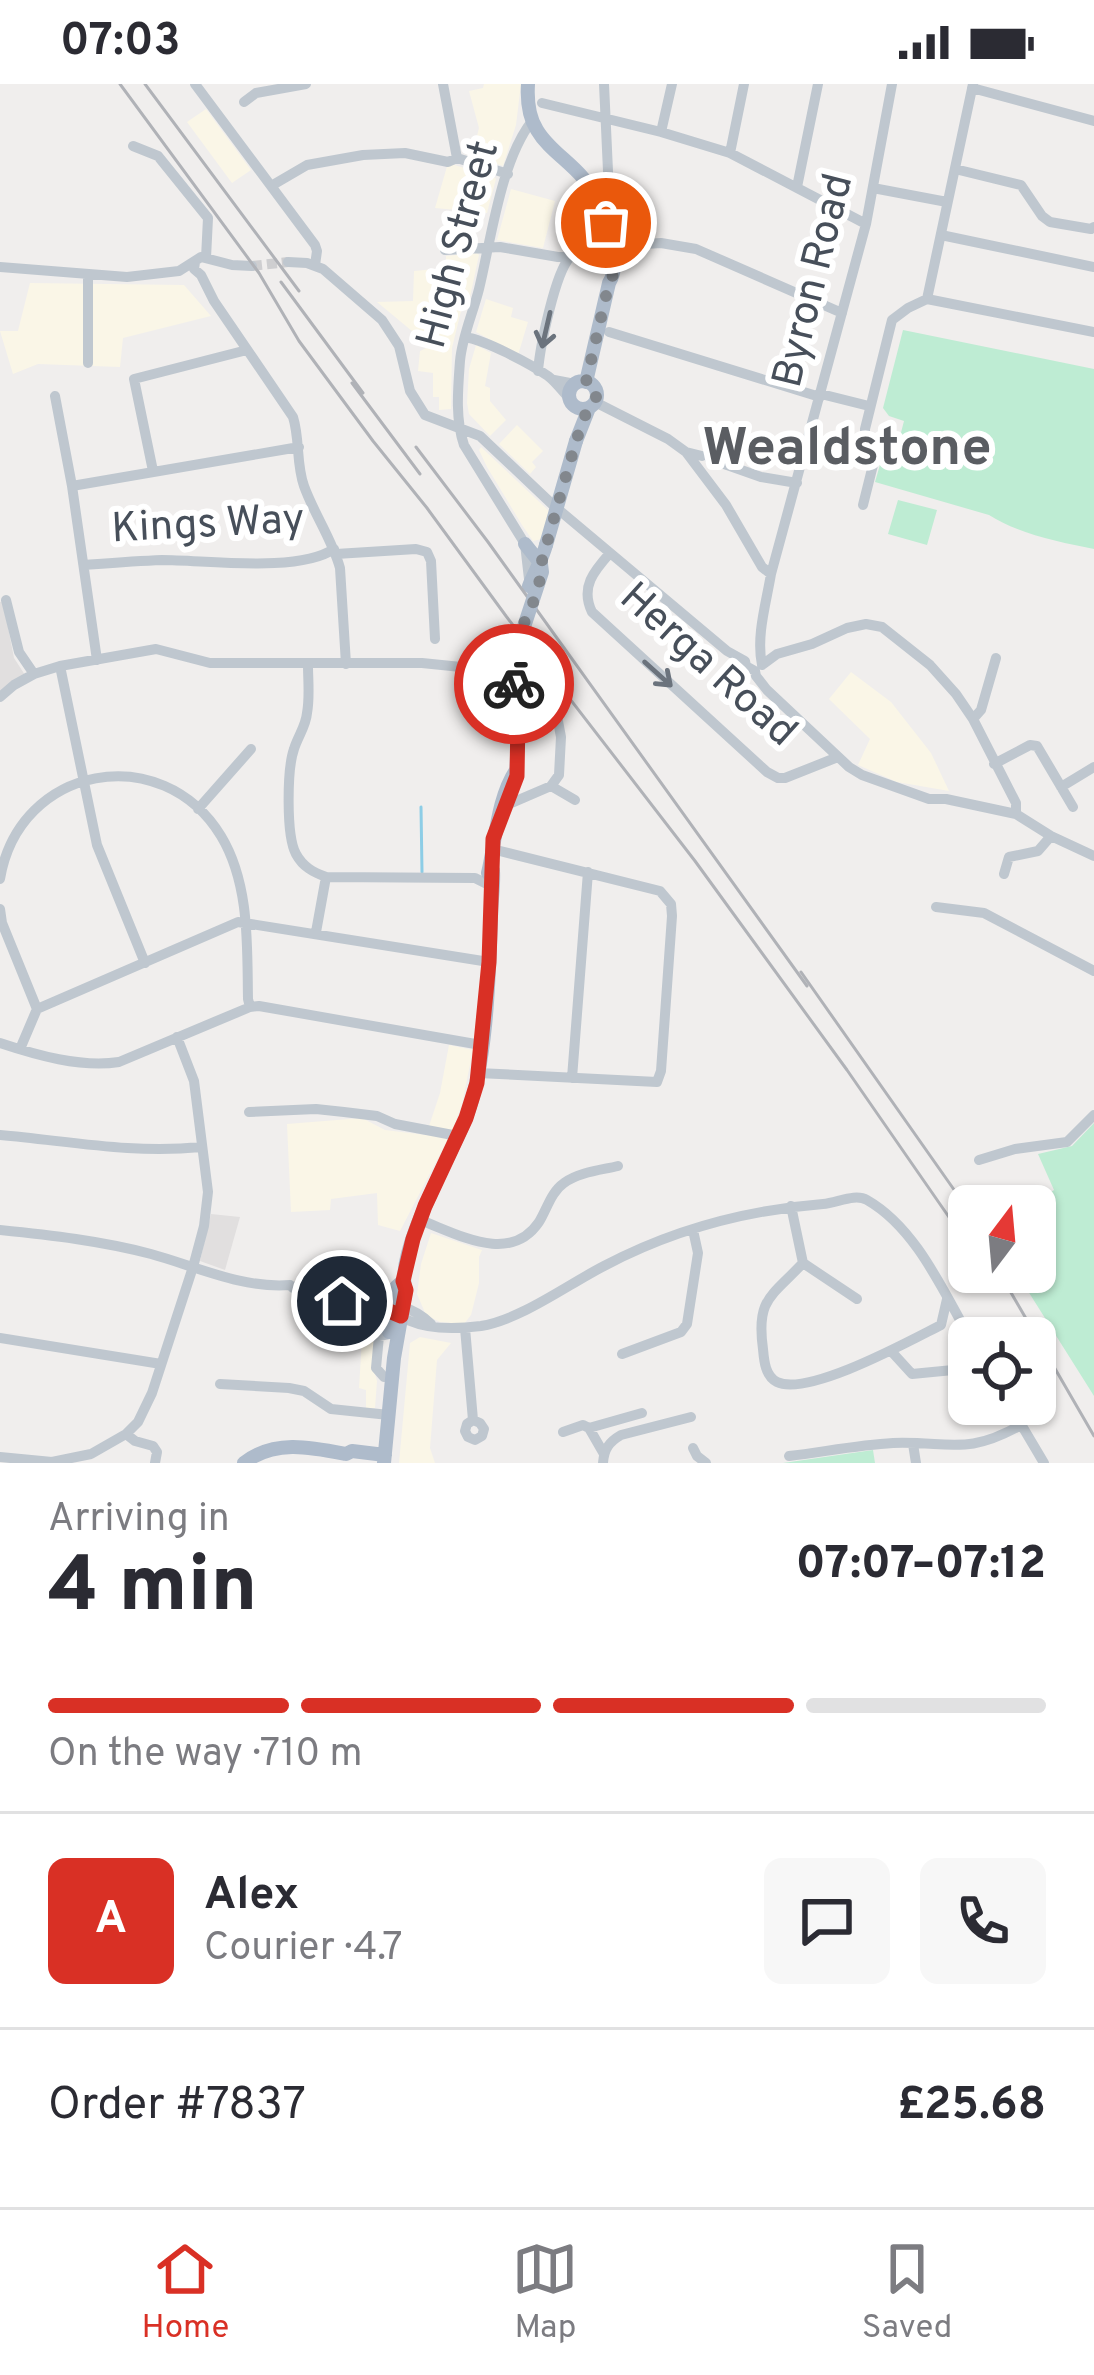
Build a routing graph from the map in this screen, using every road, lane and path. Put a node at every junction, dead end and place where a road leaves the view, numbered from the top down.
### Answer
1 (195, 84) edge
2 (305, 84) edge
3 (442, 84) edge
4 (528, 84) edge
5 (604, 84) edge
6 (672, 84) edge
7 (744, 84) edge
8 (818, 84) edge
9 (892, 84) edge
10 (972, 86) edge
11 (244, 102) dead end
12 (542, 103) dead end
13 (604, 118) junction
14 (532, 121) junction
15 (1094, 121) edge
16 (661, 132) junction
17 (133, 146) dead end
18 (730, 153) junction
19 (457, 158) junction
20 (955, 169) junction
21 (508, 174) junction
22 (271, 186) junction
23 (796, 187) junction
24 (873, 188) junction
25 (947, 202) junction
26 (598, 204) junction
27 (866, 224) junction
28 (1094, 226) edge
29 (940, 235) junction
30 (614, 246) junction
31 (489, 249) junction
32 (445, 250) dead end
33 (570, 257) junction
34 (287, 262) tunnel mouth
35 (203, 266) junction
36 (252, 266) tunnel mouth
37 (316, 266) junction
38 (0, 267) edge
39 (1094, 267) edge
40 (88, 274) junction
41 (927, 298) junction
42 (842, 313) junction
43 (609, 332) dead end
44 (1094, 332) edge
45 (465, 338) junction
46 (248, 350) junction
47 (88, 363) dead end
48 (538, 371) junction
49 (55, 396) dead end
50 (820, 396) junction
51 (581, 397) junction
52 (869, 406) junction
53 (459, 426) junction
54 (482, 439) junction
55 (299, 447) junction
56 (466, 452) junction
57 (686, 452) junction
58 (153, 471) junction
59 (797, 483) junction
60 (72, 486) junction
61 (862, 505) dead end
62 (532, 548) junction
63 (335, 552) junction
64 (610, 553) junction
65 (541, 564) junction
66 (85, 565) junction
67 (771, 574) junction
68 (529, 586) junction
69 (6, 600) dead end
70 (435, 639) dead end
71 (513, 649) junction
72 (755, 658) junction
73 (996, 658) dead end
74 (97, 660) junction
75 (308, 664) junction
76 (346, 664) junction
77 (60, 666) junction
78 (34, 674) junction
79 (0, 698) edge
80 (973, 718) junction
81 (250, 749) dead end
82 (838, 757) junction
83 (994, 764) junction
84 (1094, 767) edge
85 (516, 773) junction
86 (84, 779) junction
87 (547, 787) junction
88 (1061, 787) junction
89 (575, 800) dead end
90 (1073, 807) dead end
91 (198, 809) junction
92 (504, 810) junction
93 (1016, 814) junction
94 (1051, 836) junction
95 (492, 849) junction
96 (1094, 856) edge
97 (588, 872) junction
98 (1004, 874) dead end
99 (326, 877) junction
100 (0, 879) edge
101 (487, 879) junction
102 (936, 907) dead end
103 (0, 909) edge
104 (247, 922) junction
105 (316, 932) junction
106 (489, 962) junction
107 (146, 963) junction
108 (1094, 970) edge
109 (250, 1007) junction
110 (37, 1009) junction
111 (178, 1037) junction
112 (0, 1042) edge
113 (482, 1045) junction
114 (20, 1049) junction
115 (478, 1073) junction
116 (572, 1078) junction
117 (249, 1112) dead end
118 (1094, 1115) edge
119 (0, 1135) edge
120 (458, 1136) junction
121 (201, 1147) junction
122 (979, 1160) dead end
123 (618, 1166) dead end
124 (791, 1206) junction
125 (420, 1220) junction
126 (0, 1230) edge
127 (693, 1230) junction
128 (803, 1263) junction
129 (194, 1267) junction
130 (857, 1299) dead end
131 (947, 1299) junction
132 (397, 1309) junction
133 (958, 1317) edge
134 (941, 1324) junction
135 (948, 1327) edge
136 (465, 1328) junction
137 (0, 1338) edge
138 (891, 1351) junction
139 (622, 1354) dead end
140 (161, 1364) junction
141 (948, 1370) edge
142 (220, 1384) dead end
143 (642, 1413) dead end
144 (385, 1415) junction
145 (691, 1417) dead end
146 (473, 1420) dead end
147 (1021, 1425) joint
148 (594, 1426) junction
149 (563, 1432) dead end
150 (126, 1434) junction
151 (914, 1444) junction
152 (693, 1448) dead end
153 (0, 1456) edge
154 (789, 1456) dead end
155 (91, 1458) edge
156 (603, 1459) edge
157 (378, 1460) edge
158 (155, 1463) edge
159 (244, 1463) edge
160 (706, 1463) edge
161 (916, 1463) edge
162 (1044, 1463) edge

1 - 22 street
2 - 11 street
3 - 19 street
4 - 14 main road, High Street
5 - 13 street
6 - 16 street
7 - 18 street
8 - 23 street
9 - 24 street, Byron Road
10 - 15 street
10 - 20 street
12 - 13 street
13 - 16 street
13 - 26 street
14 - 21 street, High Street
14 - 26 main road
16 - 18 street
17 - 35 street
18 - 23 street
19 - 21 street
19 - 22 street
20 - 25 street
20 - 28 street
21 - 31 street, High Street
22 - 37 street
23 - 27 street
24 - 25 street
24 - 27 street, Byron Road
25 - 29 street
26 - 30 main road
27 - 42 street, Byron Road
29 - 39 street
29 - 41 street
30 - 33 street
30 - 42 street
30 - 51 main road
31 - 32 street
31 - 33 street
31 - 45 street, High Street
33 -> 48 street
34 - 37 street
35 - 36 street
35 - 40 street
35 - 46 street
37 - 53 street
38 - 40 street
40 - 47 street
41 - 44 street
41 - 52 street
42 - 50 street, Byron Road
43 - 50 street
45 - 48 street
45 - 53 street, High Street
46 - 55 street
46 - 58 street
48 - 51 street
49 - 60 street
50 - 52 street
50 - 59 street, Byron Road
51 - 57 street
51 - 62 main road, bridge
52 - 61 street
53 - 54 street
53 - 56 street, High Street
54 - 56 street
54 - 64 street
55 - 58 street
55 - 63 street
56 - 62 street, High Street
57 - 59 street
57 - 67 street
58 - 60 street
59 - 67 street, Byron Road
60 - 66 street
62 - 65 main road, bridge
62 - 68 street
63 - 66 street, Kings Way
63 - 70 street, Kings Way
63 - 76 street
64 - 72 street
64 -> 82 street, Herga Road
65 - 68 main road, bridge
65 - 71 main road, bridge
66 - 74 street
67 - 72 street, Byron Road
68 - 71 main road, bridge
69 - 78 street
71 - 85 main road, bridge
72 - 80 street
72 - 82 street
73 - 80 street
74 - 75 street
74 - 77 street
75 - 76 street
75 - 99 street
76 - 87 street
77 - 78 street
77 - 86 street
78 - 79 street
80 - 83 street
81 - 91 street
82 - 93 street
83 - 88 street
83 - 93 street
84 - 88 street
85 - 87 street
85 - 92 main road
86 - 91 street
86 - 100 street
86 - 107 street
87 - 89 street
87 - 92 street
88 - 90 street
91 - 104 street
92 - 95 main road
93 - 94 street
94 - 96 street
94 - 98 street
95 - 97 street
95 - 101 main road
97 - 116 street
97 - 116 street
99 - 101 street
99 - 105 street
101 - 106 main road
102 - 108 street
103 - 110 street
104 - 105 street
104 - 107 street
104 - 109 street
105 - 106 street
106 - 113 main road
107 - 110 street
109 - 111 street
109 - 113 street
110 - 114 street
111 - 114 street
111 - 121 street
112 - 114 street
113 - 115 main road
115 - 116 street
115 - 120 main road
117 - 120 street
118 - 122 street
119 - 121 street
120 - 125 main road
121 - 129 street
123 - 125 street
124 - 127 street
124 - 128 street
124 - 131 street
125 - 132 main road
126 - 129 street
127 - 136 street
127 - 139 street
128 - 130 street
128 - 138 street
129 - 132 street
129 - 140 street
131 - 133 street
131 - 134 street
132 - 136 street
132 - 144 main road
132 - 144 main road
134 - 135 street
134 - 138 street
136 - 146 street
137 - 140 street
138 - 141 street
140 - 150 street
142 - 144 street
143 - 148 street
144 - 157 main road
145 - 156 street
147 - 151 street
147 - 162 street
148 - 149 street
148 - 156 street
150 - 155 street
150 - 158 street
151 - 154 street
151 - 161 street
152 - 160 street
153 - 155 street
157 - 159 main road

